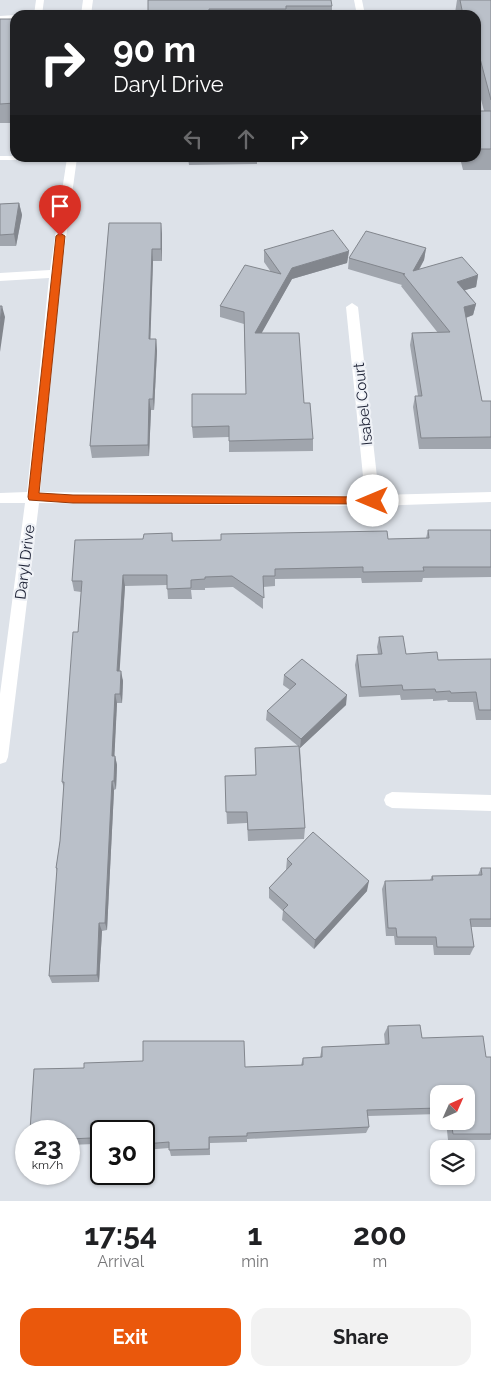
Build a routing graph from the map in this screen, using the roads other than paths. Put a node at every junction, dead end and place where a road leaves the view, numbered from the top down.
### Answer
1 (71, 162) edge
2 (55, 274) junction
3 (0, 277) edge
4 (352, 307) dead end
5 (33, 497) junction
6 (491, 497) edge
7 (0, 498) edge
8 (373, 501) junction
9 (0, 757) edge
10 (392, 800) dead end
11 (491, 803) edge

1 - 2 street, Daryl Drive
2 - 3 street
2 - 5 street, Daryl Drive
4 - 8 street, Isabel Court
5 - 7 street
5 - 8 street
5 - 9 street, Daryl Drive
6 - 8 street
10 - 11 street

